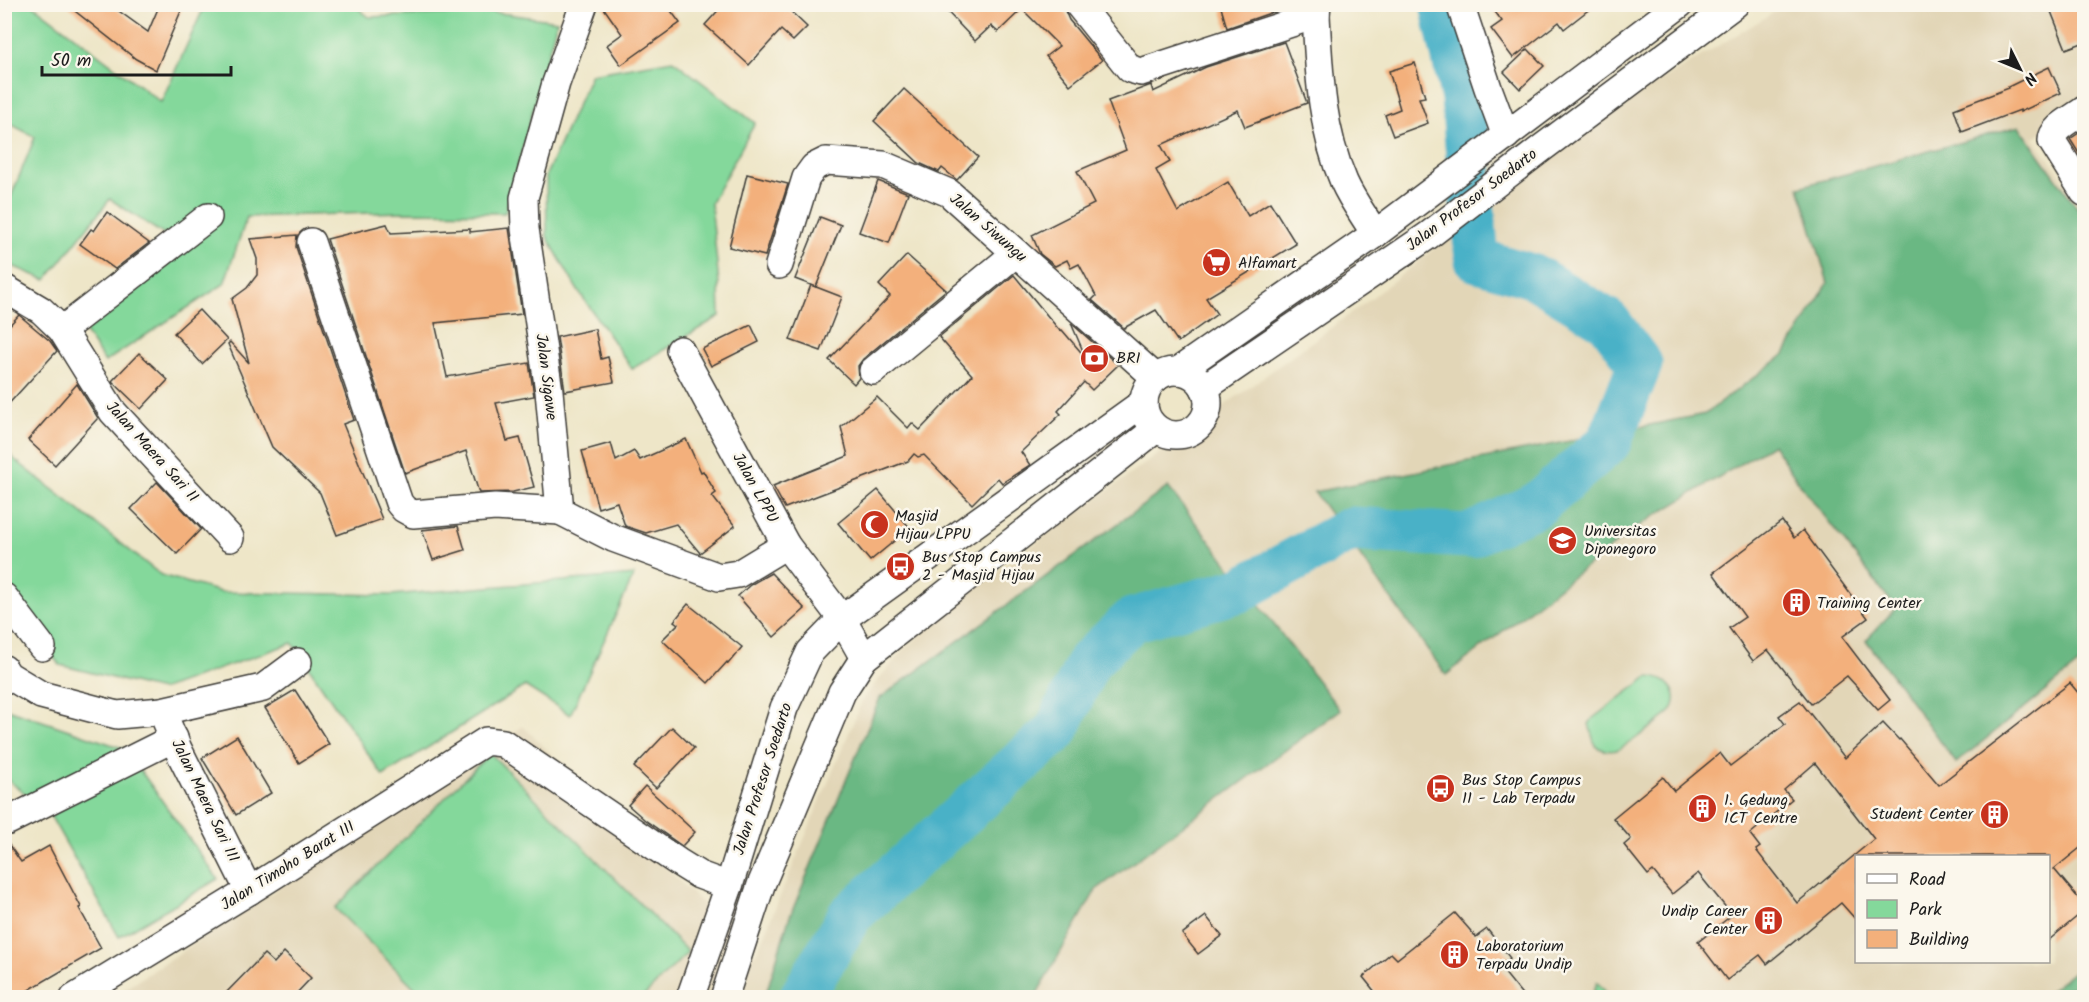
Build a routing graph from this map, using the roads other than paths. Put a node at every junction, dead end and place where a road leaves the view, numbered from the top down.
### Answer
1 (584, 4) edge
2 (1078, 4) edge
3 (1460, 4) edge
4 (1680, 4) edge
5 (1735, 4) edge
6 (1317, 10) edge
7 (2085, 110) edge
8 (1497, 143) junction
9 (2085, 192) edge
10 (208, 217) dead end
11 (1375, 234) junction
12 (311, 242) dead end
13 (1016, 253) junction
14 (779, 265) dead end
15 (4, 288) edge
16 (62, 330) junction
17 (680, 350) dead end
18 (873, 371) dead end
19 (1167, 375) junction
20 (1204, 388) junction
21 (1144, 402) junction
22 (1156, 429) junction
23 (560, 512) junction
24 (230, 538) dead end
25 (786, 545) junction
26 (4, 597) edge
27 (842, 619) junction
28 (42, 647) dead end
29 (864, 658) junction
30 (298, 662) dead end
31 (4, 669) edge
32 (162, 711) junction
33 (174, 738) junction
34 (8, 821) dead end
35 (729, 886) junction
36 (249, 891) junction
37 (74, 998) edge
38 (690, 998) edge
39 (724, 998) edge

1 - 23 street, Jalan Sigawe
2 - 6 street
3 - 8 street
4 - 8 street, Jalan Profesor Soedarto
5 - 20 street, Jalan Profesor Soedarto
6 - 11 street
7 - 9 street
8 - 11 street, Jalan Profesor Soedarto
10 - 16 street
11 - 19 street, Jalan Profesor Soedarto
12 - 23 street
13 - 14 street, Jalan Siwungu
13 - 18 street
13 - 19 street, Jalan Siwungu
15 - 16 street, Jalan Maera Sari II
16 - 24 street, Jalan Maera Sari II
17 - 25 street, Jalan LPPU
19 - 20 street
19 - 21 street, Jalan Profesor Soedarto
20 - 22 street
21 - 22 street
21 - 27 street, Jalan Profesor Soedarto
22 - 29 street, Jalan Profesor Soedarto
23 - 25 street
25 - 27 street, Jalan LPPU
26 - 28 street
27 - 29 street, Jalan LPPU
27 - 35 street, Jalan Profesor Soedarto
29 - 39 street, Jalan Profesor Soedarto
30 - 32 street
31 - 32 street
32 - 33 street, Jalan Maera Sari III
33 - 34 street
33 - 36 street, Jalan Maera Sari III
35 - 36 street, Jalan Timoho Barat III
35 - 38 street, Jalan Profesor Soedarto
36 - 37 street, Jalan Timoho Barat III

